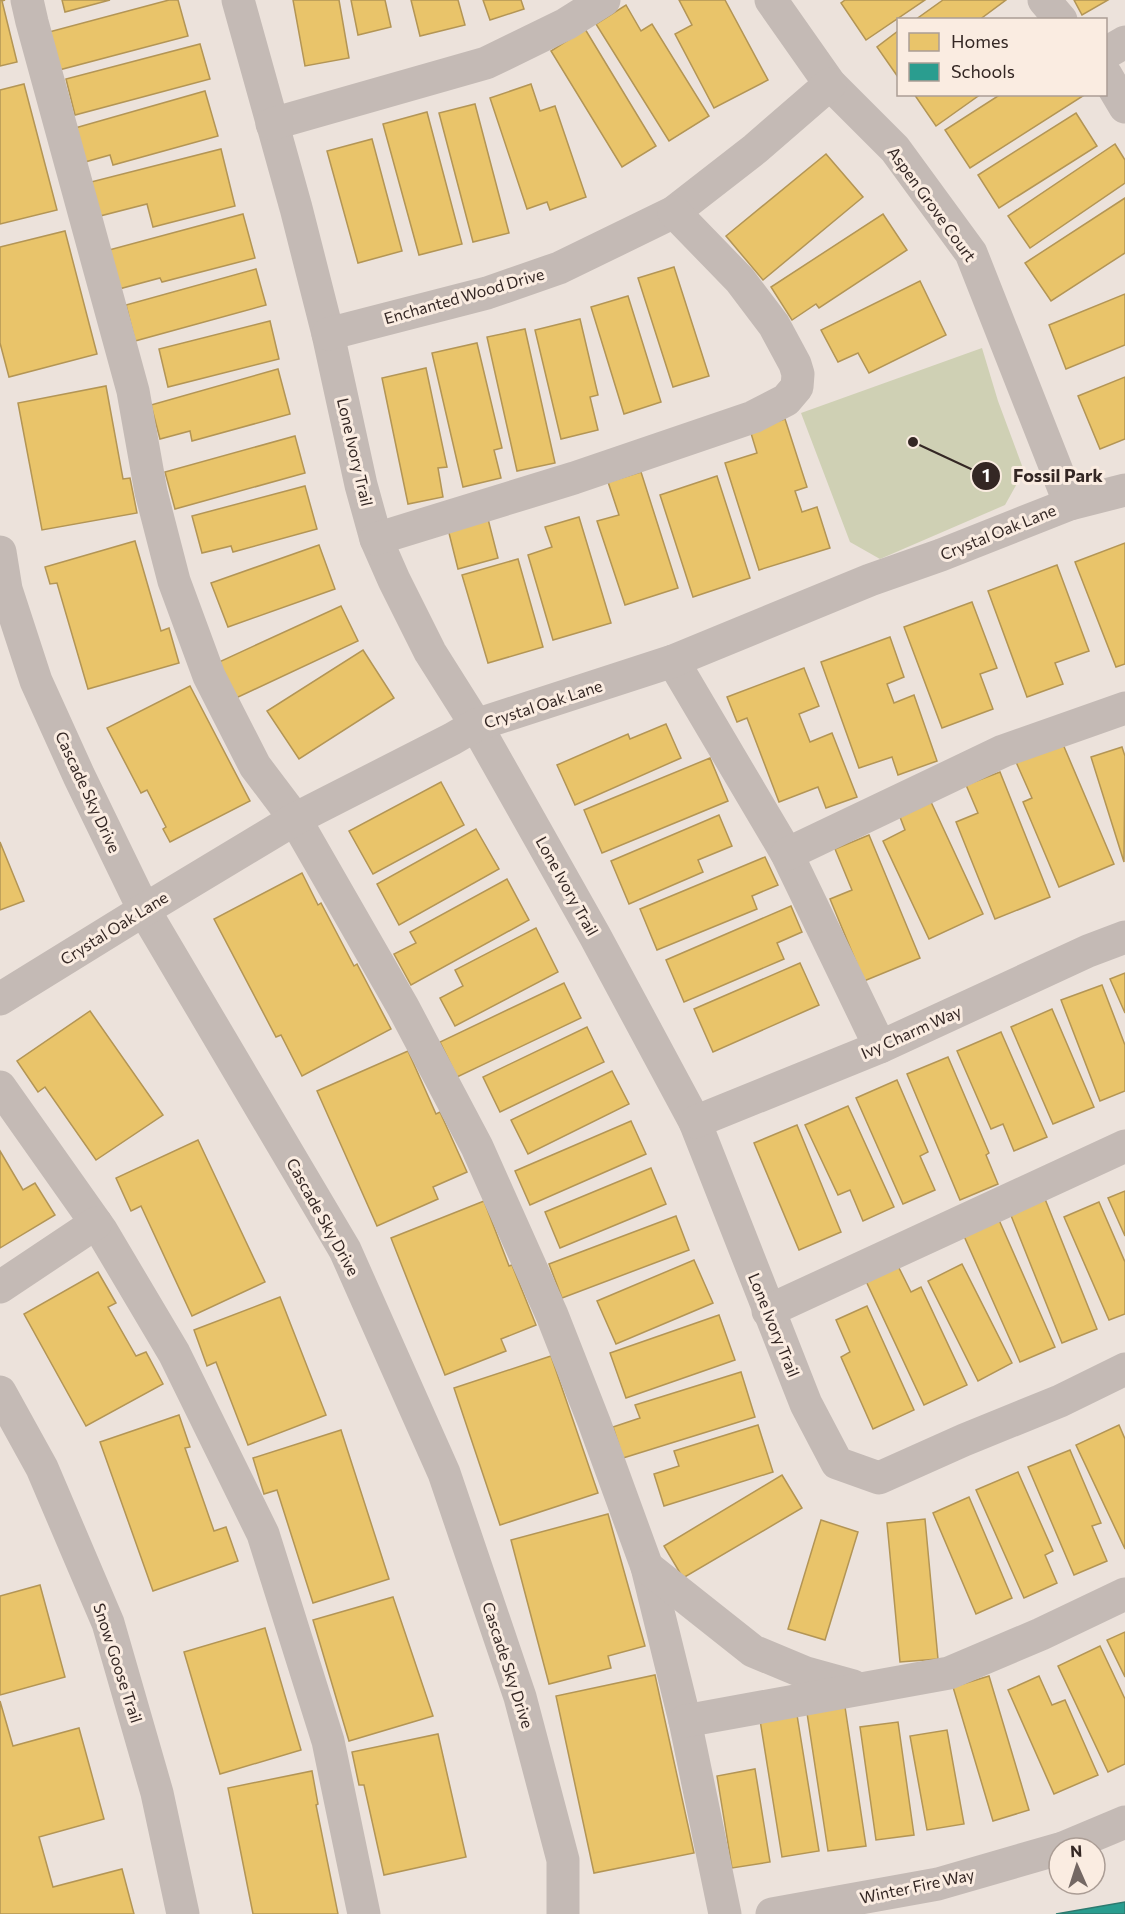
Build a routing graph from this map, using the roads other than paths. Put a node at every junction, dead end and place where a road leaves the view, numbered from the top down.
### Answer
1 (27, 0) edge
2 (238, 0) edge
3 (604, 0) edge
4 (771, 0) edge
5 (1044, 0) edge
6 (1059, 18) edge
7 (1125, 42) edge
8 (1107, 52) edge
9 (1107, 77) edge
10 (830, 84) junction
11 (1125, 107) edge
12 (272, 124) junction
13 (674, 212) junction
14 (328, 334) junction
15 (1125, 490) edge
16 (1070, 504) junction
17 (376, 539) junction
18 (0, 552) edge
19 (673, 661) junction
20 (1125, 708) edge
21 (476, 725) junction
22 (295, 819) junction
23 (786, 854) junction
24 (144, 910) junction
25 (1125, 937) edge
26 (0, 999) edge
27 (880, 1047) junction
28 (0, 1087) edge
29 (695, 1122) junction
30 (1125, 1146) edge
31 (96, 1223) junction
32 (0, 1287) edge
33 (768, 1311) junction
34 (1125, 1370) edge
35 (0, 1392) edge
36 (647, 1568) junction
37 (1125, 1594) edge
38 (861, 1688) junction
39 (685, 1721) junction
40 (1125, 1822) edge
41 (1092, 1836) edge
42 (1047, 1852) edge
43 (183, 1914) edge
44 (364, 1914) edge
45 (563, 1914) edge
46 (725, 1914) edge
47 (772, 1914) edge

1 - 22 street
2 - 12 street, Lone Ivory Trail
3 - 12 street
4 - 10 street, Aspen Grove Court
5 - 6 street
7 - 8 street
9 - 11 street
10 - 13 street, Enchanted Wood Drive
10 - 16 street, Aspen Grove Court
12 - 14 street, Lone Ivory Trail
13 - 14 street, Enchanted Wood Drive
13 - 17 street
14 - 17 street, Lone Ivory Trail
15 - 16 street, Crystal Oak Lane
16 - 19 street, Crystal Oak Lane
17 - 21 street, Lone Ivory Trail
18 - 24 street, Cascade Sky Drive
19 - 21 street, Crystal Oak Lane
19 - 23 street
20 - 23 street
21 - 22 street, Crystal Oak Lane
21 - 29 street, Lone Ivory Trail
22 - 24 street, Crystal Oak Lane
22 - 36 street
23 - 27 street
24 - 26 street, Crystal Oak Lane
24 - 45 street, Cascade Sky Drive
25 - 27 street, Ivy Charm Way
27 - 29 street, Ivy Charm Way
28 - 31 street
29 - 33 street, Lone Ivory Trail
30 - 33 street
31 - 32 street
31 - 44 street
33 - 34 street, Lone Ivory Trail
35 - 43 street, Snow Goose Trail
36 - 38 street
36 - 39 street
37 - 38 street
38 - 39 street
39 - 46 street
40 - 41 street
42 - 47 street, Winter Fire Way

